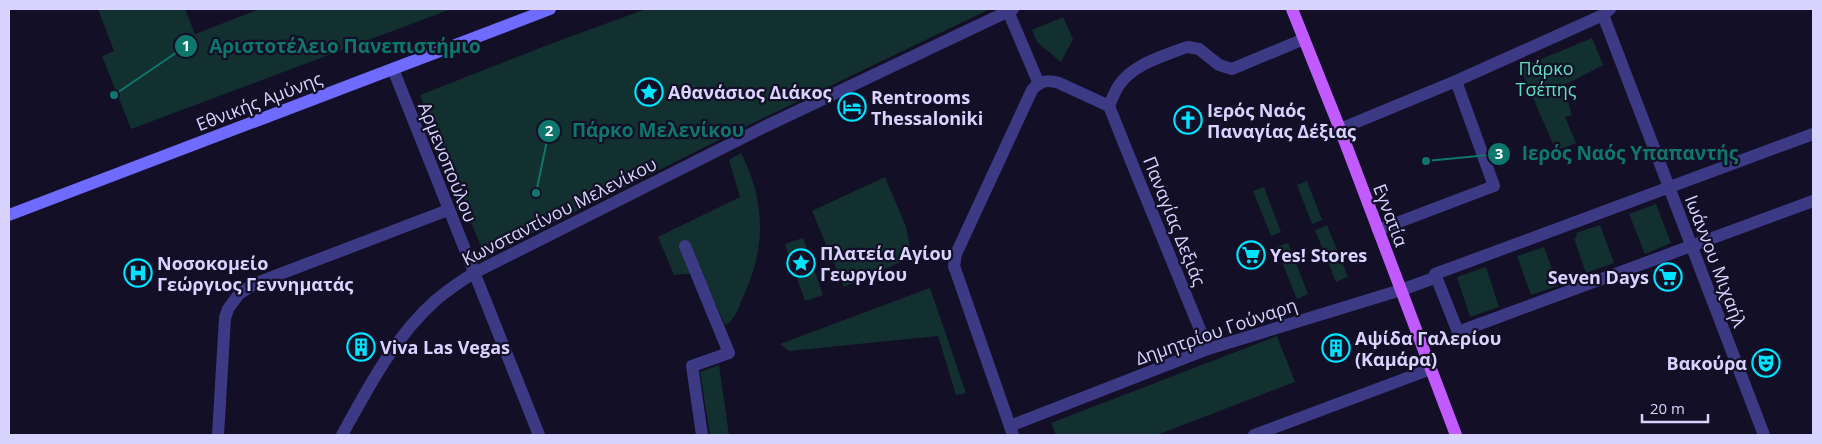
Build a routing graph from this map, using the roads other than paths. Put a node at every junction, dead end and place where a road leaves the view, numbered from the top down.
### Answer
1 (550, 9) edge
2 (1292, 9) edge
3 (1010, 10) edge
4 (1606, 12) edge
5 (1304, 39) junction
6 (393, 69) junction
7 (1456, 81) junction
8 (1043, 82) junction
9 (1109, 106) junction
10 (1340, 129) junction
11 (1813, 134) edge
12 (1668, 188) junction
13 (1813, 201) edge
14 (448, 210) junction
15 (9, 215) edge
16 (1378, 230) junction
17 (1692, 245) junction
18 (685, 246) dead end
19 (474, 273) junction
20 (1437, 277) junction
21 (1401, 290) junction
22 (1208, 349) junction
23 (1431, 369) junction
24 (1012, 430) edge
25 (218, 435) edge
26 (342, 435) edge
27 (539, 435) edge
28 (702, 435) edge
29 (1254, 435) edge
30 (1456, 435) edge
31 (1764, 435) edge

1 - 6 main road, Εθνικής Αμύνης
2 - 5 main road, Εγνατία
3 - 8 street
3 - 19 street, Κωνσταντίνου Μελενίκου
4 - 7 street
4 - 12 street, Ιωάννου Μιχαήλ
5 - 9 street
5 - 10 main road, Εγνατία
6 - 14 street, Αρμενοπούλου
6 - 15 main road, Εθνικής Αμύνης
7 - 10 street
7 - 16 street
8 - 9 street
8 - 24 street
9 - 22 street, Παναγίας Δεξιάς
10 - 16 main road, Εγνατία
11 - 12 street, Δημητρίου Γούναρη
12 - 17 street, Ιωάννου Μιχαήλ
12 - 20 street, Δημητρίου Γούναρη
13 - 17 street
14 - 19 street, Αρμενοπούλου
14 - 25 street
16 - 21 main road, Εγνατία
17 - 20 street
17 - 31 street, Ιωάννου Μιχαήλ
18 - 28 street
19 - 26 street, Κωνσταντίνου Μελενίκου
19 - 27 street, Αρμενοπούλου
20 - 21 street, Δημητρίου Γούναρη
21 - 22 street, Δημητρίου Γούναρη
21 - 23 main road, Εγνατία
22 - 24 street, Δημητρίου Γούναρη
23 - 29 street
23 - 30 main road, Εγνατία

